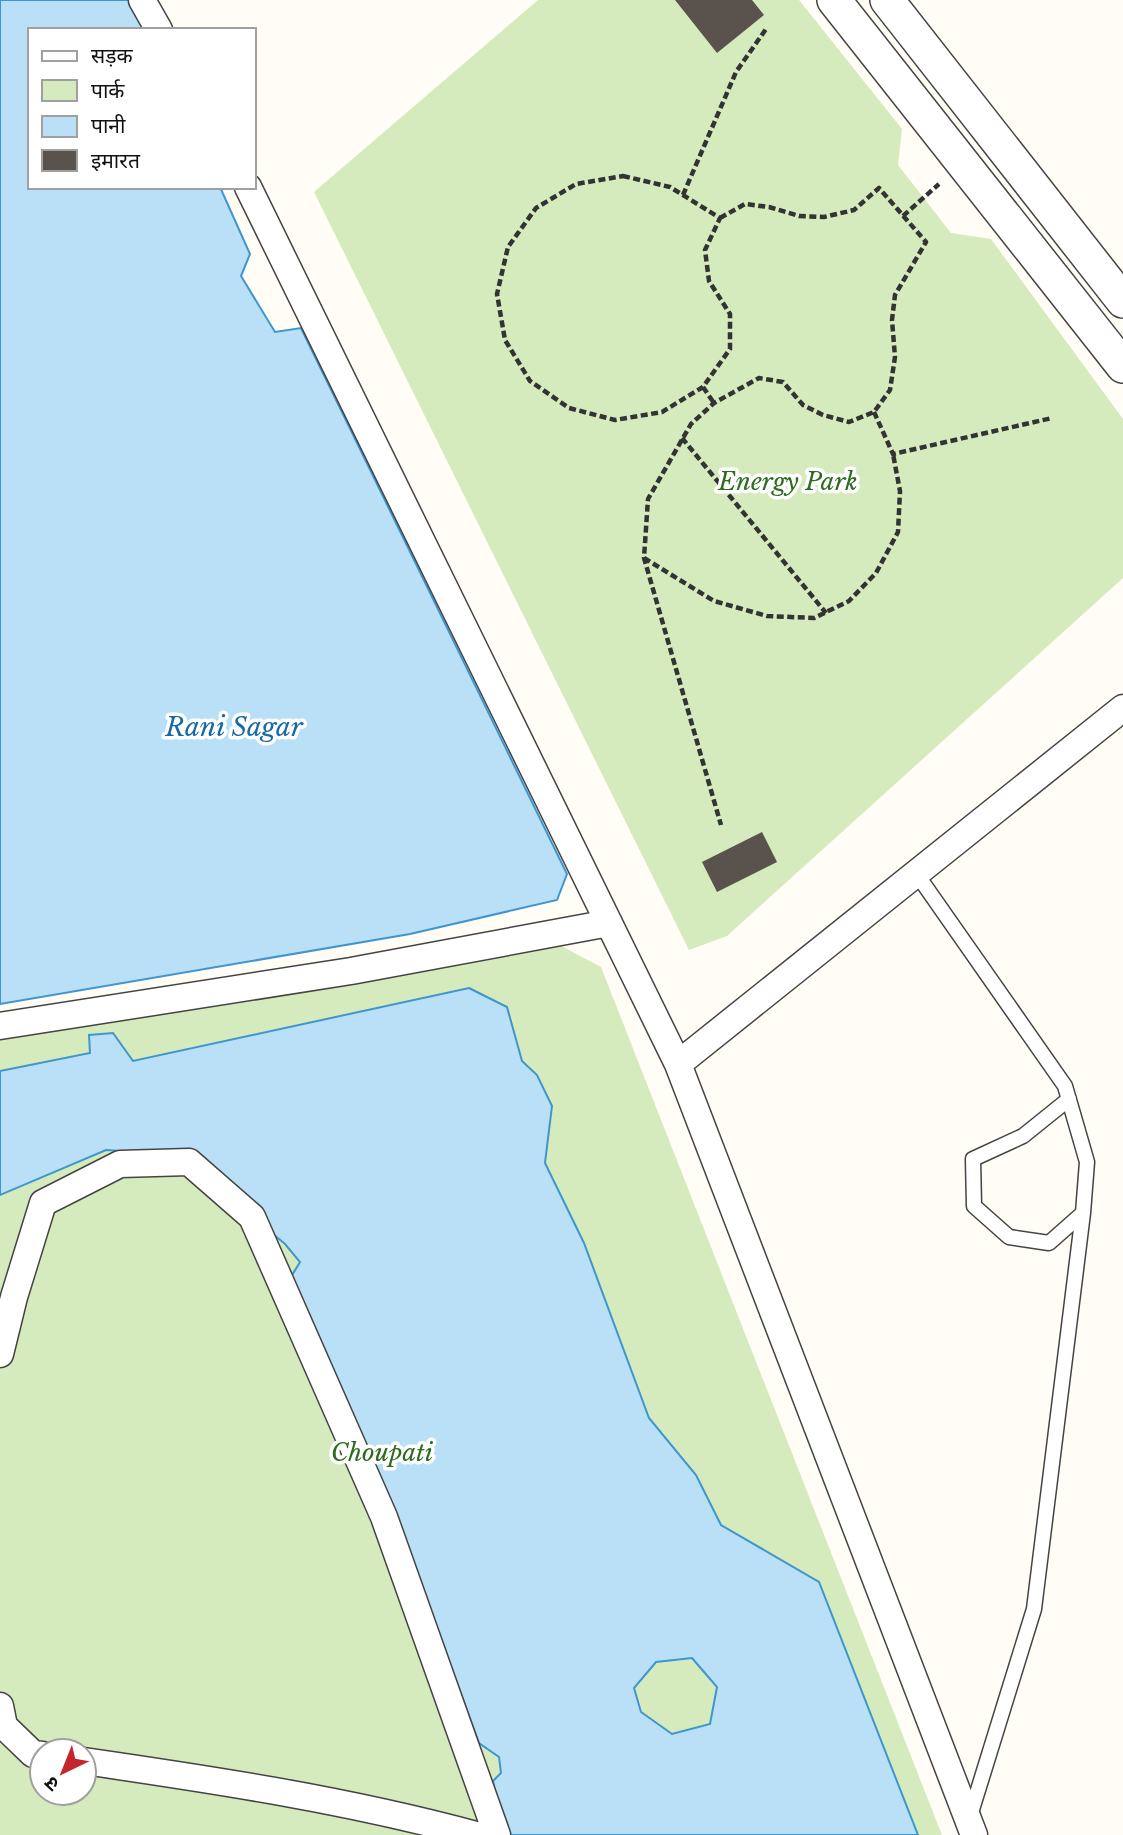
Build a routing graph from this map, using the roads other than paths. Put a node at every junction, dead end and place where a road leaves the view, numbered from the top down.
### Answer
1 (142, 0) edge
2 (834, 0) edge
3 (887, 0) edge
4 (158, 28) edge
5 (249, 189) edge
6 (1123, 301) edge
7 (1123, 366) edge
8 (1123, 708) edge
9 (916, 873) junction
10 (609, 923) junction
11 (0, 1026) edge
12 (678, 1064) junction
13 (1069, 1099) junction
14 (1083, 1213) junction
15 (0, 1354) edge
16 (0, 1706) edge
17 (28, 1749) edge
18 (98, 1763) edge
19 (971, 1828) edge
20 (476, 1835) edge
21 (497, 1835) edge

1 - 4 street
2 - 7 street
3 - 6 street
5 - 10 street
8 - 9 street
9 - 12 street
9 - 13 lane
10 - 11 street
10 - 12 street
12 - 19 street
13 - 14 lane
13 - 14 lane
14 - 19 lane
15 - 21 street
16 - 17 street
18 - 20 street

